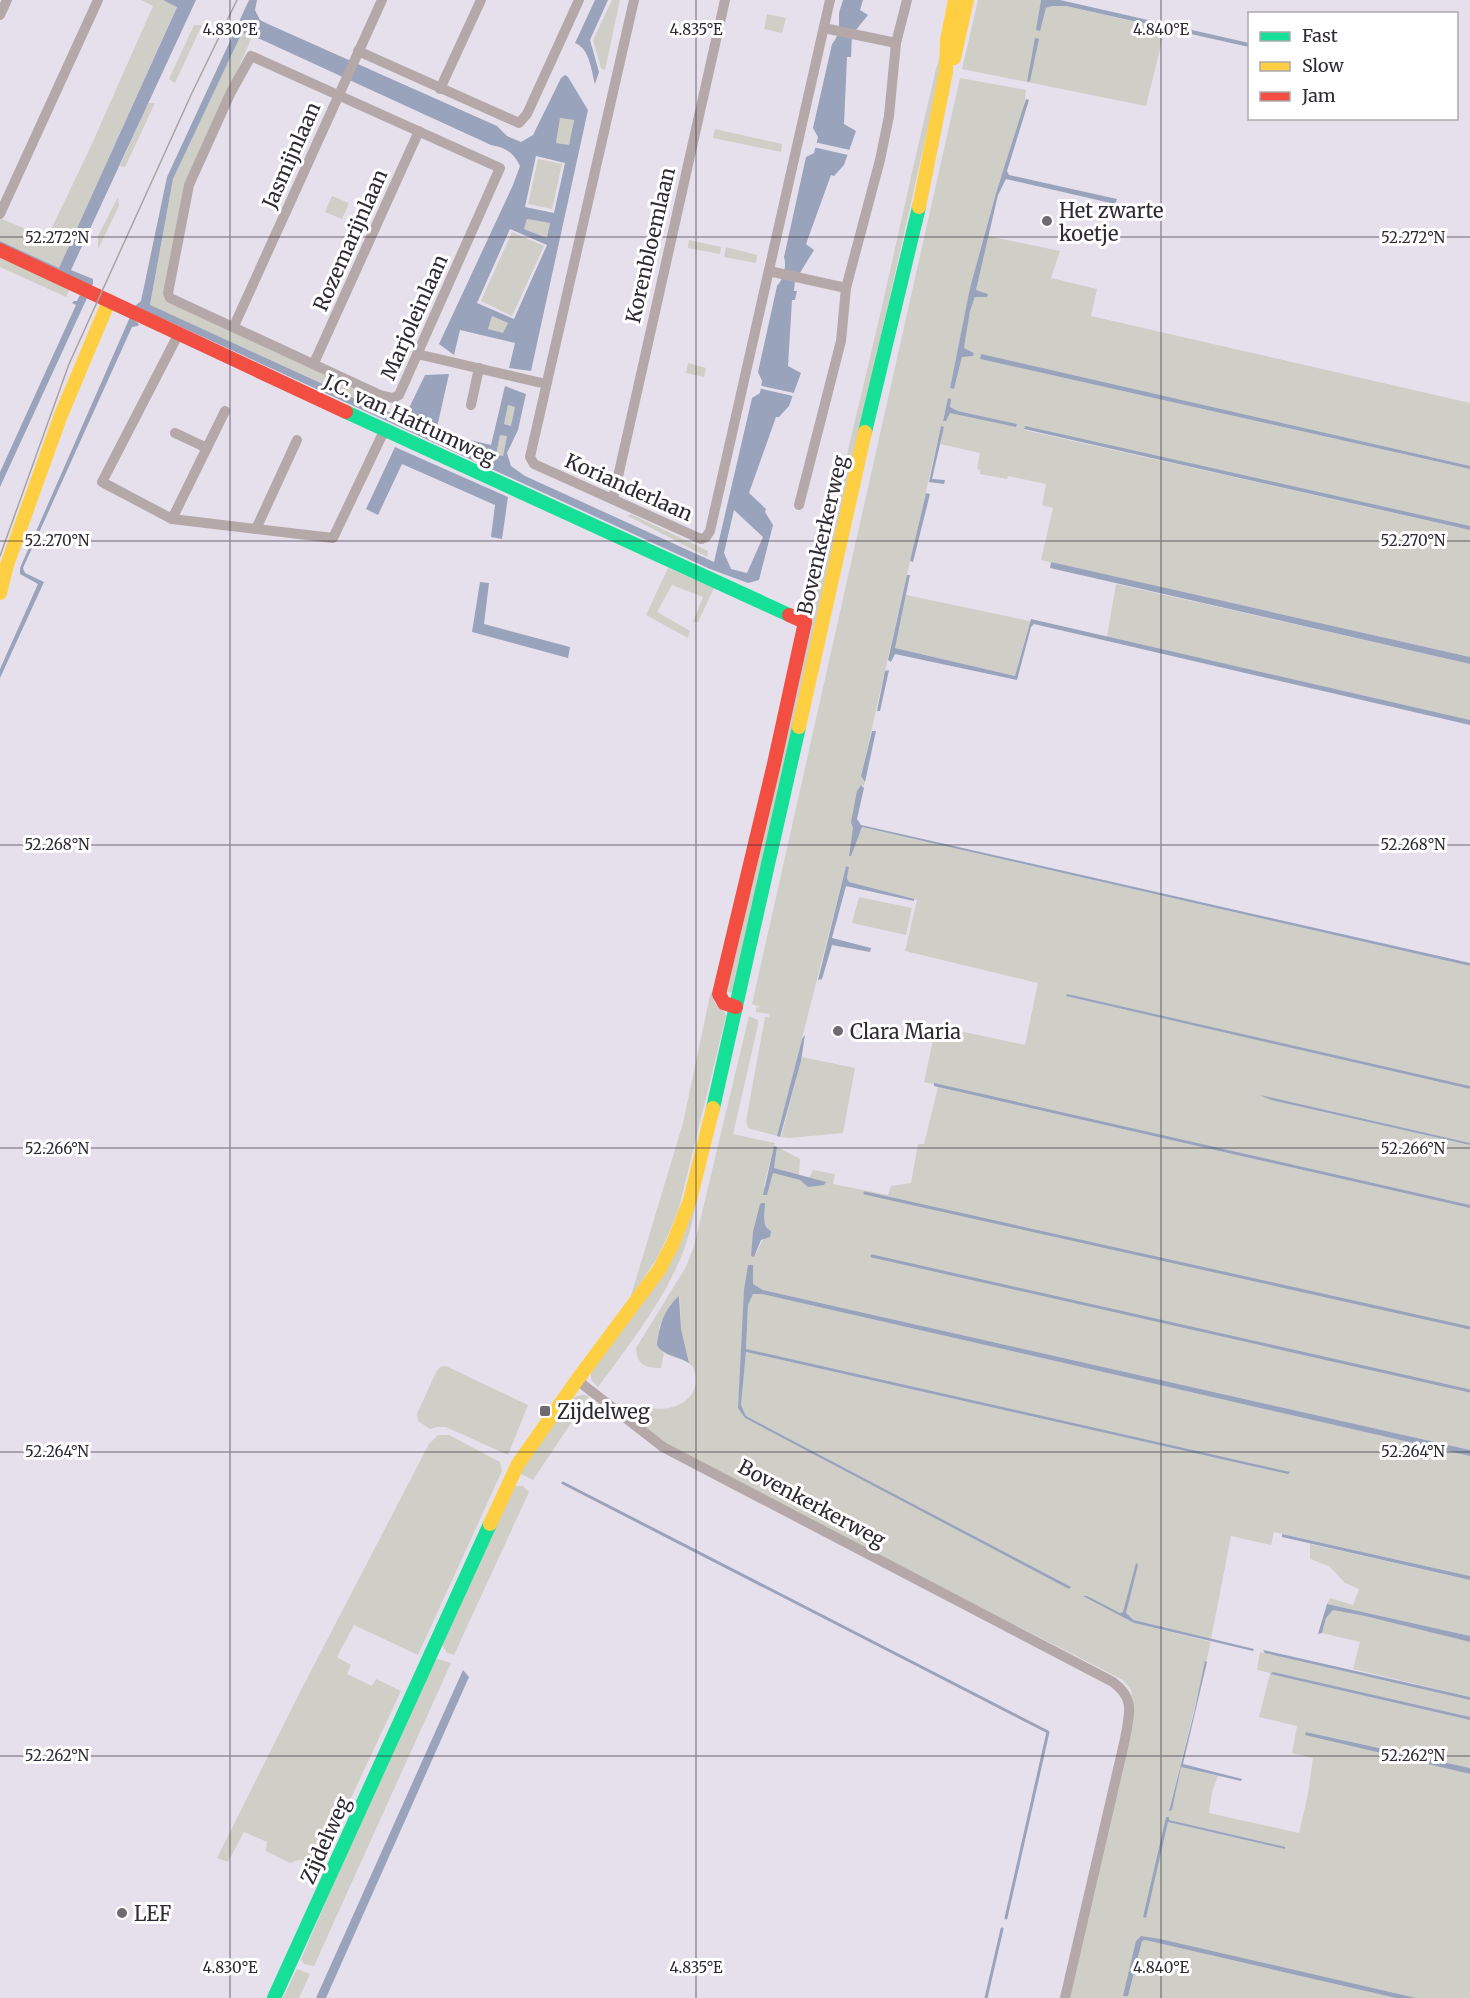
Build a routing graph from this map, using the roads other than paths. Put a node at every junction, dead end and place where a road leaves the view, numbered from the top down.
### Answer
1 (7, 0) edge
2 (98, 0) edge
3 (382, 0) edge
4 (481, 0) edge
5 (579, 0) edge
6 (634, 0) edge
7 (725, 0) edge
8 (830, 0) edge
9 (907, 0) edge
10 (956, 0) edge
11 (967, 0) edge
12 (0, 15) edge
13 (829, 29) junction
14 (896, 43) junction
15 (357, 54) junction
16 (946, 72) junction
17 (340, 89) junction
18 (440, 89) junction
19 (419, 131) junction
20 (0, 214) edge
21 (0, 250) edge
22 (774, 272) junction
23 (846, 288) junction
24 (109, 301) junction
25 (234, 326) junction
26 (179, 333) junction
27 (417, 354) junction
28 (314, 363) junction
29 (479, 368) junction
30 (546, 384) junction
31 (471, 405) dead end
32 (225, 411) dead end
33 (385, 429) junction
34 (175, 433) dead end
35 (297, 440) dead end
36 (207, 448) junction
37 (613, 499) junction
38 (799, 505) dead end
39 (172, 519) junction
40 (827, 528) dead end
41 (256, 529) junction
42 (0, 593) edge
43 (804, 622) junction
44 (742, 1009) junction
45 (577, 1380) junction
46 (274, 1998) edge
47 (1065, 1998) edge

1 - 12 street
2 - 20 street
3 - 15 street, Jasmijnlaan
4 - 18 street
5 - 18 street
6 - 30 street, Korianderlaan
7 - 37 street, Korenbloemlaan
8 - 13 street, Korianderlaan
9 - 14 street
10 - 16 main road, Bovenkerkerweg
11 - 16 main road, Bovenkerkerweg
13 - 14 street
13 - 22 street, Korianderlaan
14 - 23 street
15 - 17 street, Jasmijnlaan
15 - 18 street
16 - 44 main road, Bovenkerkerweg
17 - 19 street, Marjoleinlaan
17 - 25 street, Jasmijnlaan
17 - 25 street, Marjoleinlaan
19 - 27 street, Marjoleinlaan
19 - 28 street, Rozemarijnlaan
21 - 24 main road, J.C. van Hattumweg
22 - 23 street
22 - 37 street, Korianderlaan
23 - 38 street
24 - 26 main road, J.C. van Hattumweg
24 - 42 main road
25 - 28 street, Marjoleinlaan
26 - 33 main road, J.C. van Hattumweg
26 - 39 street
27 - 28 street, Marjoleinlaan
27 - 29 street
29 - 30 street
29 - 31 street
30 - 37 street, Korianderlaan
32 - 36 street
33 - 41 street
33 - 43 main road, J.C. van Hattumweg
34 - 36 street
35 - 41 street
36 - 39 street
39 - 41 street
40 - 43 street, Bovenkerkerweg
43 - 44 main road, Bovenkerkerweg
44 - 45 main road, Bovenkerkerweg
45 - 46 main road, Zijdelweg
45 - 47 street, Bovenkerkerweg

